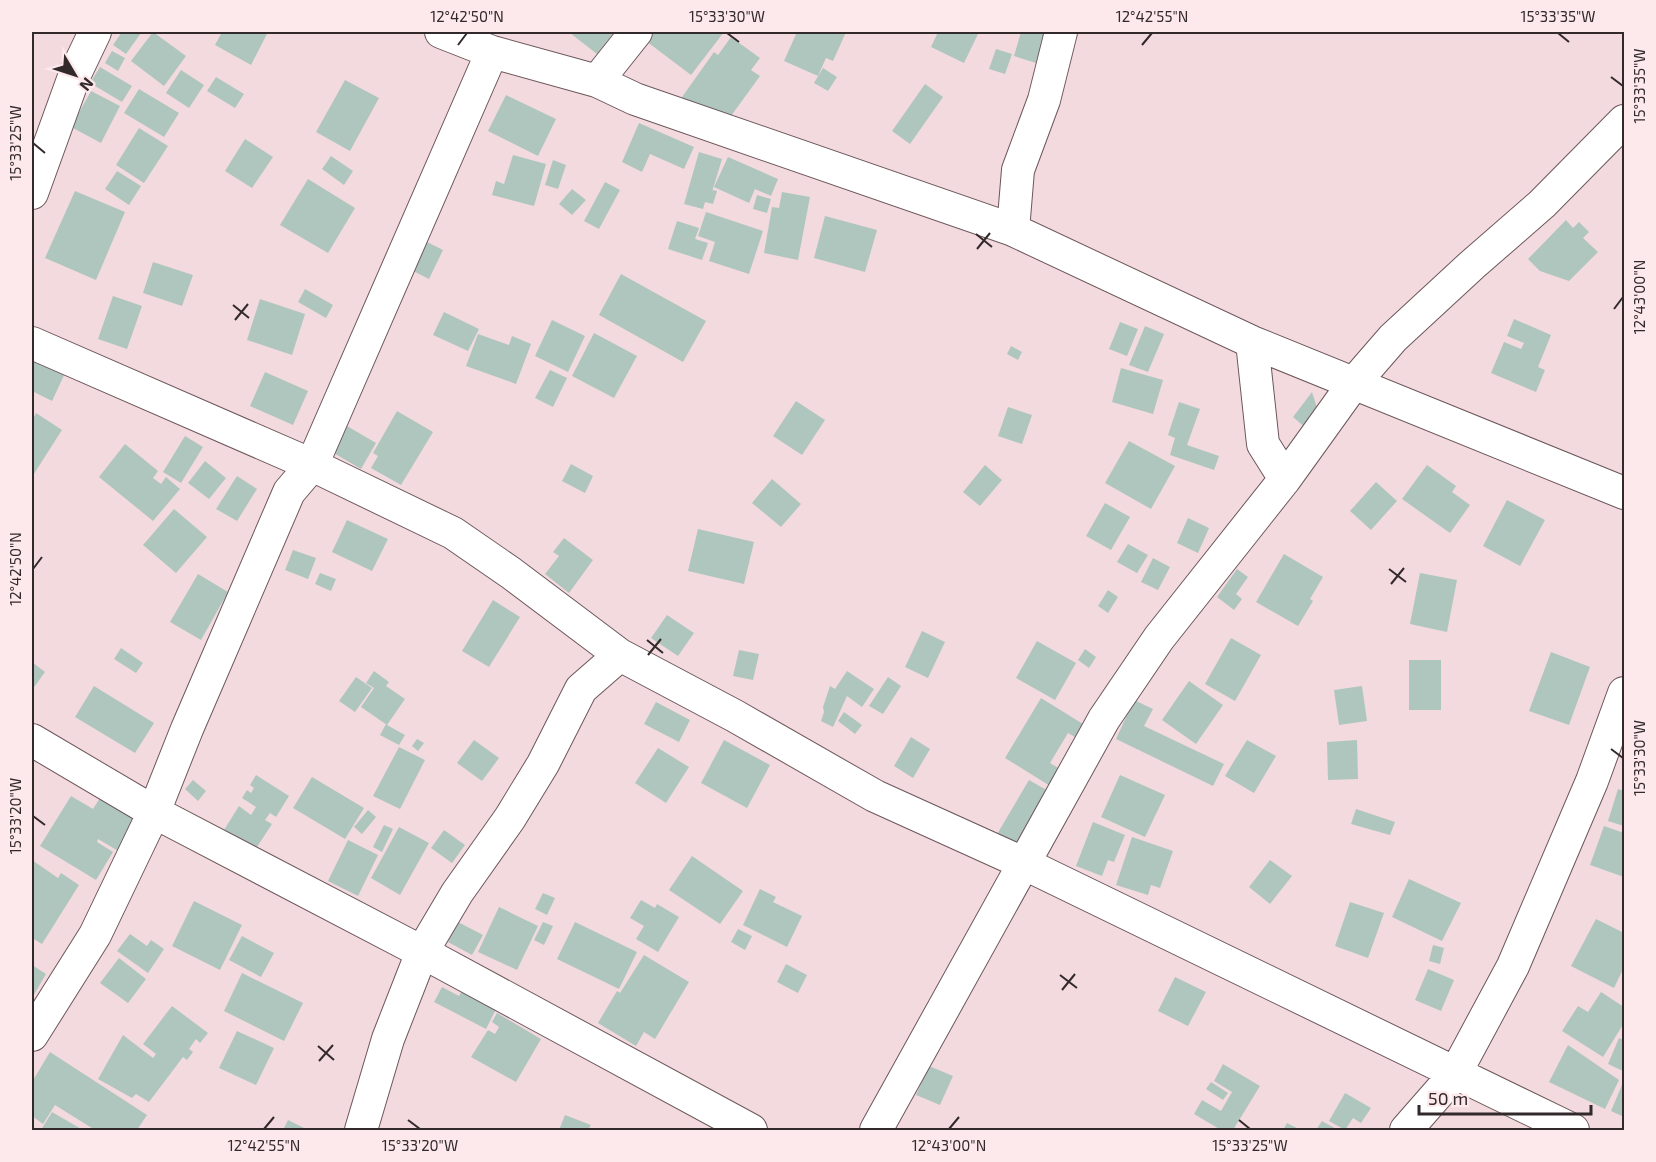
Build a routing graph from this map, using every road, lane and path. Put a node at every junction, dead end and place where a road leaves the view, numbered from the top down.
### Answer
1 (95, 32) edge
2 (441, 32) edge
3 (636, 32) edge
4 (1061, 32) edge
5 (492, 52) junction
6 (597, 81) junction
7 (1624, 121) edge
8 (32, 193) edge
9 (1014, 230) junction
10 (1252, 342) junction
11 (32, 343) edge
12 (1354, 382) junction
13 (312, 465) junction
14 (1285, 479) junction
15 (1624, 493) edge
16 (620, 655) junction
17 (1624, 693) edge
18 (32, 741) edge
19 (154, 812) junction
20 (1023, 863) junction
21 (422, 952) junction
22 (32, 1035) edge
23 (1455, 1074) junction
24 (361, 1131) edge
25 (751, 1131) edge
26 (876, 1131) edge
27 (1406, 1131) edge
28 (1573, 1131) edge

1 - 8 street
2 - 5 street
3 - 6 street
4 - 9 street
5 - 6 street
5 - 13 street
6 - 9 street
7 - 12 street
9 - 10 street
10 - 12 street
10 - 14 street
11 - 13 street
12 - 14 street
12 - 15 street
13 - 16 street
13 - 19 street
14 - 20 street
16 - 20 street
16 - 21 street
17 - 23 street
18 - 19 street
19 - 21 street
19 - 22 street
20 - 23 street
20 - 26 street
21 - 24 street
21 - 25 street
23 - 27 street
23 - 28 street

